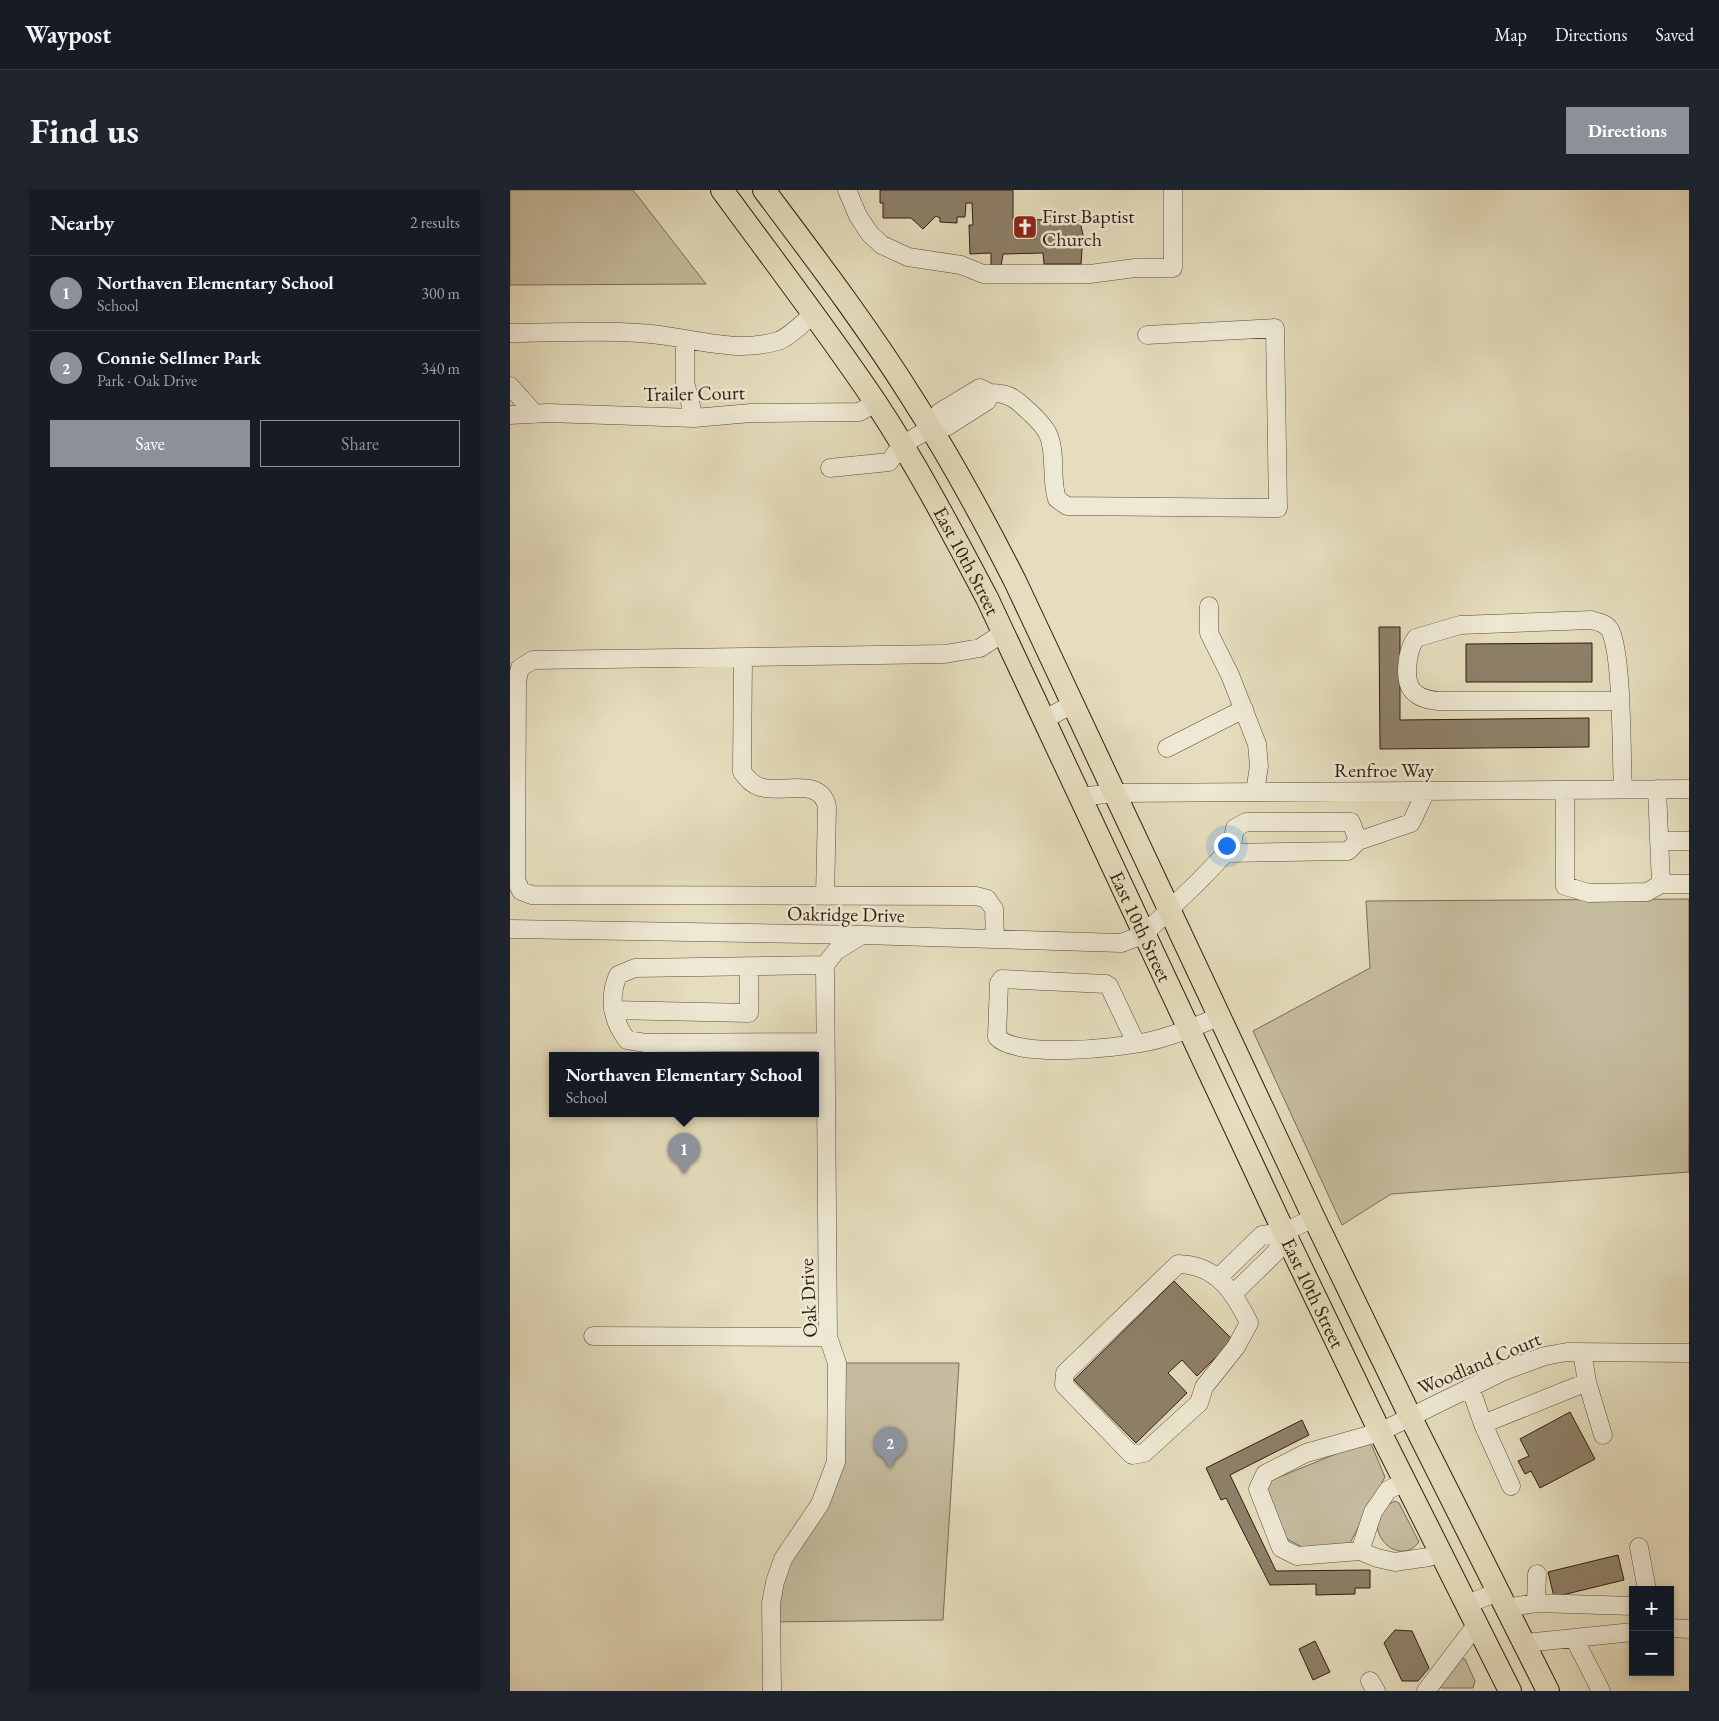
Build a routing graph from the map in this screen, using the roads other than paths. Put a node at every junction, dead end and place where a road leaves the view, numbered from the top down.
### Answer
1 (722, 190) edge
2 (764, 190) edge
3 (847, 190) edge
4 (1173, 190) edge
5 (814, 314) junction
6 (510, 333) edge
7 (1147, 335) dead end
8 (685, 339) junction
9 (510, 386) edge
10 (876, 403) junction
11 (535, 414) junction
12 (510, 415) edge
13 (694, 418) junction
14 (931, 428) junction
15 (902, 445) junction
16 (830, 468) dead end
17 (1209, 606) dead end
18 (1003, 633) junction
19 (743, 658) junction
20 (1619, 701) junction
21 (1074, 704) junction
22 (1244, 708) junction
23 (1043, 720) junction
24 (1167, 748) dead end
25 (1623, 789) junction
26 (1656, 789) junction
27 (1689, 789) edge
28 (1565, 790) junction
29 (1426, 791) junction
30 (1255, 792) junction
31 (1115, 793) junction
32 (1079, 797) junction
33 (1358, 841) junction
34 (1659, 841) junction
35 (1689, 841) edge
36 (1226, 853) junction
37 (1661, 884) junction
38 (1689, 884) edge
39 (825, 896) junction
40 (1168, 908) junction
41 (510, 929) edge
42 (863, 935) junction
43 (1143, 935) junction
44 (995, 939) junction
45 (825, 965) junction
46 (749, 966) junction
47 (613, 1010) junction
48 (1218, 1017) junction
49 (1188, 1030) junction
50 (824, 1042) junction
51 (1136, 1043) junction
52 (1314, 1218) junction
53 (1284, 1232) junction
54 (1218, 1278) junction
55 (1234, 1293) junction
56 (593, 1336) dead end
57 (828, 1337) junction
58 (1582, 1352) junction
59 (1689, 1353) edge
60 (1587, 1382) junction
61 (1470, 1387) junction
62 (1410, 1416) junction
63 (1484, 1424) junction
64 (1380, 1432) junction
65 (1603, 1435) dead end
66 (1405, 1482) junction
67 (1511, 1486) dead end
68 (1639, 1547) dead end
69 (1360, 1551) junction
70 (1441, 1552) junction
71 (1537, 1574) dead end
72 (1646, 1586) edge
73 (1502, 1600) junction
74 (1536, 1602) junction
75 (1629, 1606) edge
76 (1472, 1614) junction
77 (1674, 1628) edge
78 (1689, 1629) edge
79 (1629, 1632) edge
80 (1574, 1638) junction
81 (1524, 1643) junction
82 (772, 1691) edge
83 (1426, 1691) edge
84 (1498, 1691) edge
85 (1510, 1691) edge
86 (1548, 1691) edge
87 (1601, 1691) edge

1 - 5 main road, East 10th Street
2 - 14 main road, East 10th Street
3 - 4 street
5 - 8 street
5 - 10 main road, East 10th Street
6 - 8 street
7 - 14 street
8 - 13 street
9 - 11 street
10 - 13 street, Trailer Court
10 - 15 main road, East 10th Street
11 - 12 street, Trailer Court
11 - 13 street, Trailer Court
14 - 15 street
14 - 21 main road, East 10th Street
15 - 16 street
15 - 18 main road, East 10th Street
17 - 22 street
18 - 19 street
18 - 23 main road, East 10th Street
19 - 39 street
19 - 39 street
20 - 20 street
20 - 25 street
21 - 23 street
21 - 31 main road, East 10th Street
22 - 24 street
22 - 30 street
23 - 32 main road, East 10th Street
25 - 26 street, Renfroe Way
25 - 28 street, Renfroe Way
26 - 27 street, Renfroe Way
26 - 34 street
28 - 29 street, Renfroe Way
28 - 37 street
29 - 30 street, Renfroe Way
29 - 33 street
30 - 31 street, Renfroe Way
31 - 32 street, Renfroe Way
31 - 40 main road, East 10th Street
32 - 43 main road, East 10th Street
33 - 36 street
33 - 36 street
34 - 35 street
34 - 37 street
36 - 40 street, Oakridge Drive
37 - 38 street
39 - 44 street
40 - 43 street, Oakridge Drive
40 - 48 main road, East 10th Street
41 - 42 street, Oakridge Drive
42 - 44 street, Oakridge Drive
42 - 45 street
43 - 44 street, Oakridge Drive
43 - 49 main road, East 10th Street
45 - 46 street
45 - 50 street, Oak Drive
46 - 47 street
46 - 47 street
47 - 50 street
48 - 49 street
48 - 52 main road, East 10th Street
49 - 51 street
49 - 53 main road, East 10th Street
50 - 57 street, Oak Drive
51 - 51 street
52 - 53 street
52 - 62 main road, East 10th Street
53 - 54 street
53 - 55 street
53 - 64 main road, East 10th Street
54 - 55 street
54 - 55 street
56 - 57 street
57 - 82 street, Oak Drive
58 - 59 street, Woodland Court
58 - 60 street
58 - 61 street, Woodland Court
60 - 63 street
60 - 65 street
61 - 62 street, Woodland Court
61 - 63 street
62 - 64 street, Woodland Court
62 - 73 main road, East 10th Street
63 - 67 street
64 - 66 main road, East 10th Street
64 - 69 street, Woodland Court
66 - 69 street
66 - 70 main road, East 10th Street
68 - 72 street
69 - 70 street
70 - 76 main road, East 10th Street
71 - 74 street
73 - 74 street
73 - 76 street
73 - 81 main road, East 10th Street
74 - 75 street
76 - 83 street
76 - 85 main road, East 10th Street
77 - 78 street
79 - 80 street
80 - 81 street
80 - 87 street
81 - 86 main road, East 10th Street
84 - 85 street

